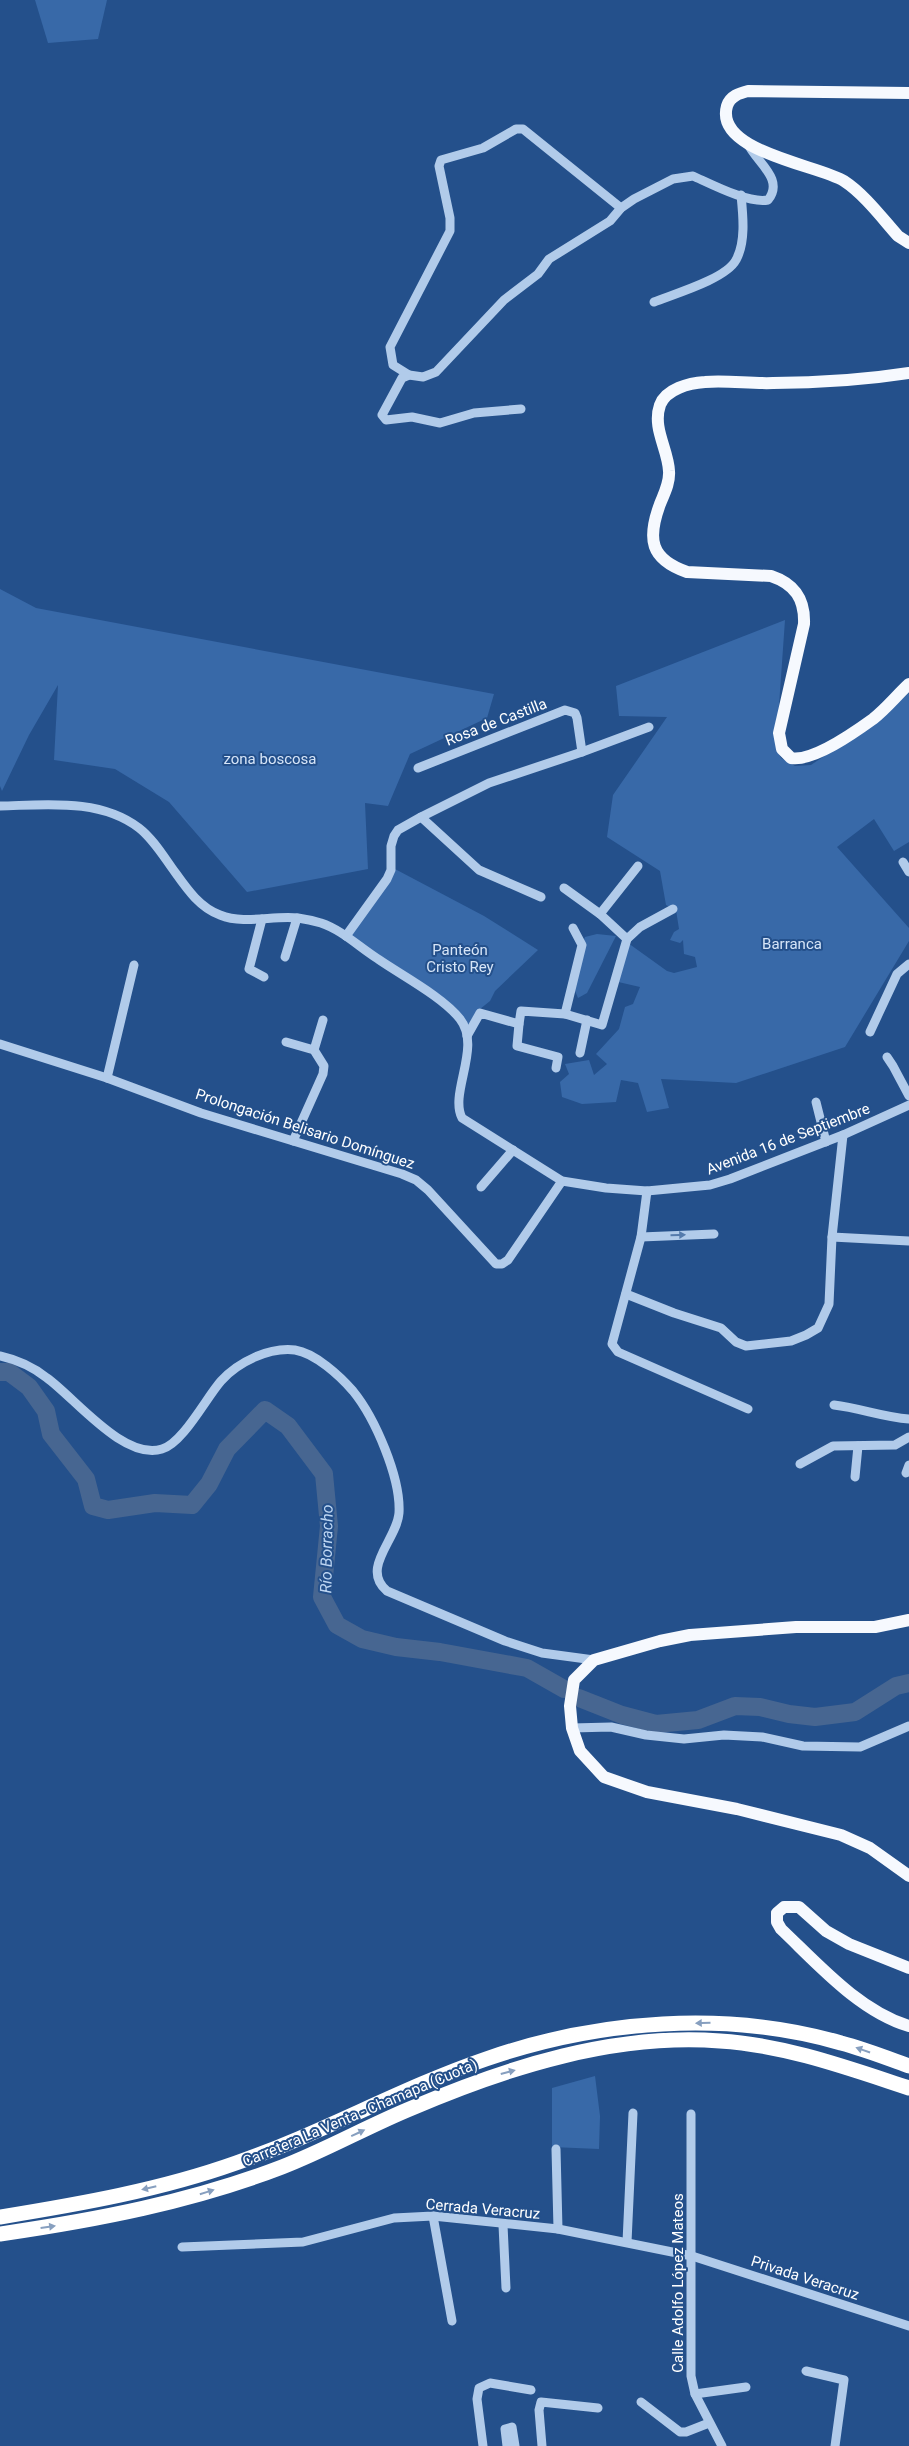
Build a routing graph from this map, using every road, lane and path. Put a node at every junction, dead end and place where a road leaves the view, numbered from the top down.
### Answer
1 (909, 93) edge
2 (747, 141) junction
3 (741, 195) junction
4 (620, 208) junction
5 (909, 242) edge
6 (654, 302) dead end
7 (909, 373) edge
8 (409, 375) junction
9 (521, 409) dead end
10 (909, 684) edge
11 (649, 727) dead end
12 (582, 752) junction
13 (418, 768) dead end
14 (0, 806) edge
15 (421, 817) junction
16 (903, 862) dead end
17 (638, 866) dead end
18 (909, 872) edge
19 (564, 888) dead end
20 (541, 897) dead end
21 (673, 908) dead end
22 (600, 914) junction
23 (297, 918) junction
24 (262, 919) junction
25 (573, 928) dead end
26 (346, 936) junction
27 (627, 939) junction
28 (285, 957) dead end
29 (909, 964) edge
30 (134, 965) dead end
31 (264, 977) dead end
32 (565, 1014) junction
33 (323, 1020) dead end
34 (587, 1020) junction
35 (520, 1024) junction
36 (870, 1032) dead end
37 (467, 1036) junction
38 (286, 1042) dead end
39 (0, 1044) edge
40 (314, 1050) junction
41 (580, 1053) dead end
42 (887, 1057) dead end
43 (556, 1068) dead end
44 (107, 1078) junction
45 (909, 1096) edge
46 (816, 1102) dead end
47 (909, 1105) edge
48 (844, 1136) junction
49 (293, 1141) junction
50 (826, 1142) junction
51 (513, 1150) junction
52 (562, 1181) junction
53 (481, 1187) dead end
54 (647, 1191) junction
55 (714, 1234) dead end
56 (832, 1236) junction
57 (641, 1237) junction
58 (909, 1241) edge
59 (626, 1294) junction
60 (0, 1356) edge
61 (834, 1404) dead end
62 (748, 1409) dead end
63 (909, 1419) edge
64 (909, 1437) edge
65 (858, 1446) junction
66 (800, 1464) dead end
67 (855, 1477) dead end
68 (909, 1620) edge
69 (594, 1660) junction
70 (909, 1726) edge
71 (572, 1728) junction
72 (909, 1876) edge
73 (909, 1968) edge
74 (909, 2026) edge
75 (909, 2066) edge
76 (909, 2088) edge
77 (633, 2113) dead end
78 (691, 2114) dead end
79 (556, 2149) dead end
80 (433, 2216) junction
81 (0, 2217) edge
82 (503, 2225) junction
83 (558, 2229) junction
84 (0, 2234) edge
85 (627, 2242) junction
86 (182, 2247) dead end
87 (692, 2256) junction
88 (506, 2288) dead end
89 (452, 2321) dead end
90 (909, 2326) edge
91 (806, 2371) dead end
92 (746, 2387) dead end
93 (530, 2390) dead end
94 (695, 2394) junction
95 (641, 2402) dead end
96 (598, 2408) dead end
97 (709, 2423) junction
98 (483, 2446) edge
99 (507, 2446) edge
100 (516, 2446) edge
101 (542, 2446) edge
102 (722, 2446) edge
103 (835, 2446) edge

1 - 2 main road
2 - 3 street
2 - 5 main road
3 - 4 street
3 - 6 street
4 - 8 street
4 - 8 street
7 - 10 main road
8 - 9 street
11 - 12 street
12 - 13 street, Rosa de Castilla
12 - 15 street
14 - 24 street, Avenida 16 de Septiembre
15 - 20 street
15 - 26 street
16 - 18 street
17 - 22 street
19 - 22 street
21 - 27 street
22 - 27 street
23 - 24 street, Avenida 16 de Septiembre
23 - 26 street, Avenida 16 de Septiembre
23 - 28 street
24 - 31 street
25 - 32 street
26 - 37 street, Avenida 16 de Septiembre
27 - 34 street
29 - 36 street
30 - 44 street
32 - 34 street
32 - 35 street
33 - 40 street
34 - 41 street
35 - 37 street
35 - 43 street
37 - 51 street, Avenida 16 de Septiembre
38 - 40 street
39 - 44 street, Prolongación Belisario Domínguez
40 - 49 street
42 - 45 street
44 - 49 street, Prolongación Belisario Domínguez
46 - 50 street
47 - 48 street, Avenida 16 de Septiembre
48 - 50 street, Avenida 16 de Septiembre
48 - 56 street
49 - 52 street, Prolongación Belisario Domínguez
50 - 54 street, Avenida 16 de Septiembre
51 - 52 street, Avenida 16 de Septiembre
51 - 53 street
52 - 54 street, Avenida 16 de Septiembre
54 - 57 street
57 -> 55 street
56 - 58 street
56 - 59 street
57 - 59 street
59 - 62 street
60 - 69 street
61 - 63 street
64 - 65 street
65 - 66 street
65 - 67 street
68 - 69 main road
69 - 71 main road
70 - 71 street
71 - 72 main road
73 - 74 main road
75 -> 81 highway, Carretera La Venta - Chamapa (Cuota)
84 -> 76 highway, Carretera La Venta - Chamapa (Cuota)
77 - 85 street
78 - 87 street, Calle Adolfo López Mateos
79 - 83 street
80 - 82 street, Cerrada Veracruz
80 - 86 street, Cerrada Veracruz
80 - 89 street
82 - 83 street, Cerrada Veracruz
82 - 88 street
83 - 85 street, Cerrada Veracruz
85 - 87 street, Cerrada Veracruz
87 - 90 street, Privada Veracruz
87 - 94 street, Calle Adolfo López Mateos
91 - 103 street
92 - 94 street
93 - 98 street
94 - 97 street, Calle Adolfo López Mateos
95 - 97 street
96 - 101 street
97 - 102 street, Calle Adolfo López Mateos
99 - 100 street

